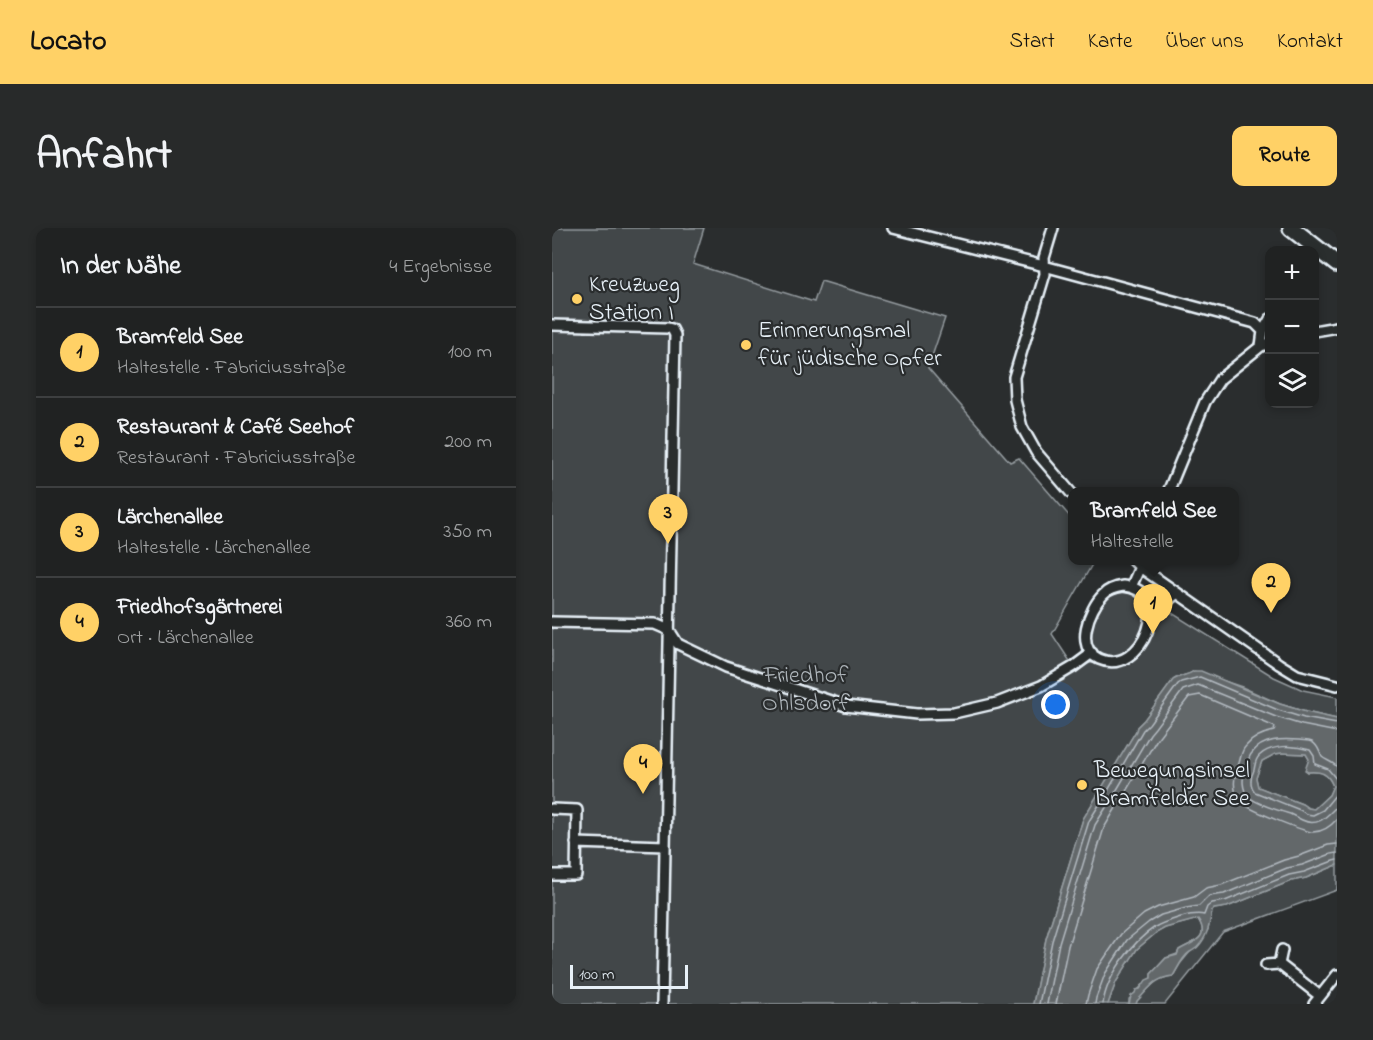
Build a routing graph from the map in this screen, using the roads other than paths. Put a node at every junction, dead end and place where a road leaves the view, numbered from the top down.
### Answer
1 (893, 228) edge
2 (1053, 228) edge
3 (1291, 228) edge
4 (1337, 264) edge
5 (1044, 266) junction
6 (552, 325) edge
7 (1265, 327) edge
8 (1337, 327) edge
9 (1319, 330) edge
10 (1263, 331) junction
11 (1265, 344) edge
12 (1170, 487) edge
13 (1068, 489) edge
14 (1138, 565) edge
15 (1142, 565) edge
16 (1131, 587) junction
17 (1177, 593) junction
18 (1151, 615) junction
19 (552, 622) edge
20 (669, 630) junction
21 (1092, 654) junction
22 (1337, 685) edge
23 (552, 809) edge
24 (576, 843) junction
25 (665, 846) junction
26 (552, 875) edge
27 (1282, 951) dead end
28 (1279, 964) junction
29 (1266, 965) dead end
30 (1337, 975) edge
31 (1320, 996) junction
32 (662, 1004) edge
33 (1314, 1004) edge

1 - 5 street
2 - 5 street
3 - 4 main road
5 - 10 street
5 - 13 street
6 - 20 street
7 - 10 street
8 - 9 street
10 - 11 street
11 - 12 street
14 - 16 street
15 - 17 street
16 - 18 street
16 - 21 street
17 - 18 street
17 - 22 street
18 - 21 street
19 - 20 street
20 - 21 street
20 - 25 street
23 - 24 street
24 - 25 street
24 - 26 street
25 - 32 street
27 - 28 street
28 - 29 street
28 - 31 street
30 - 31 street
31 - 33 street

